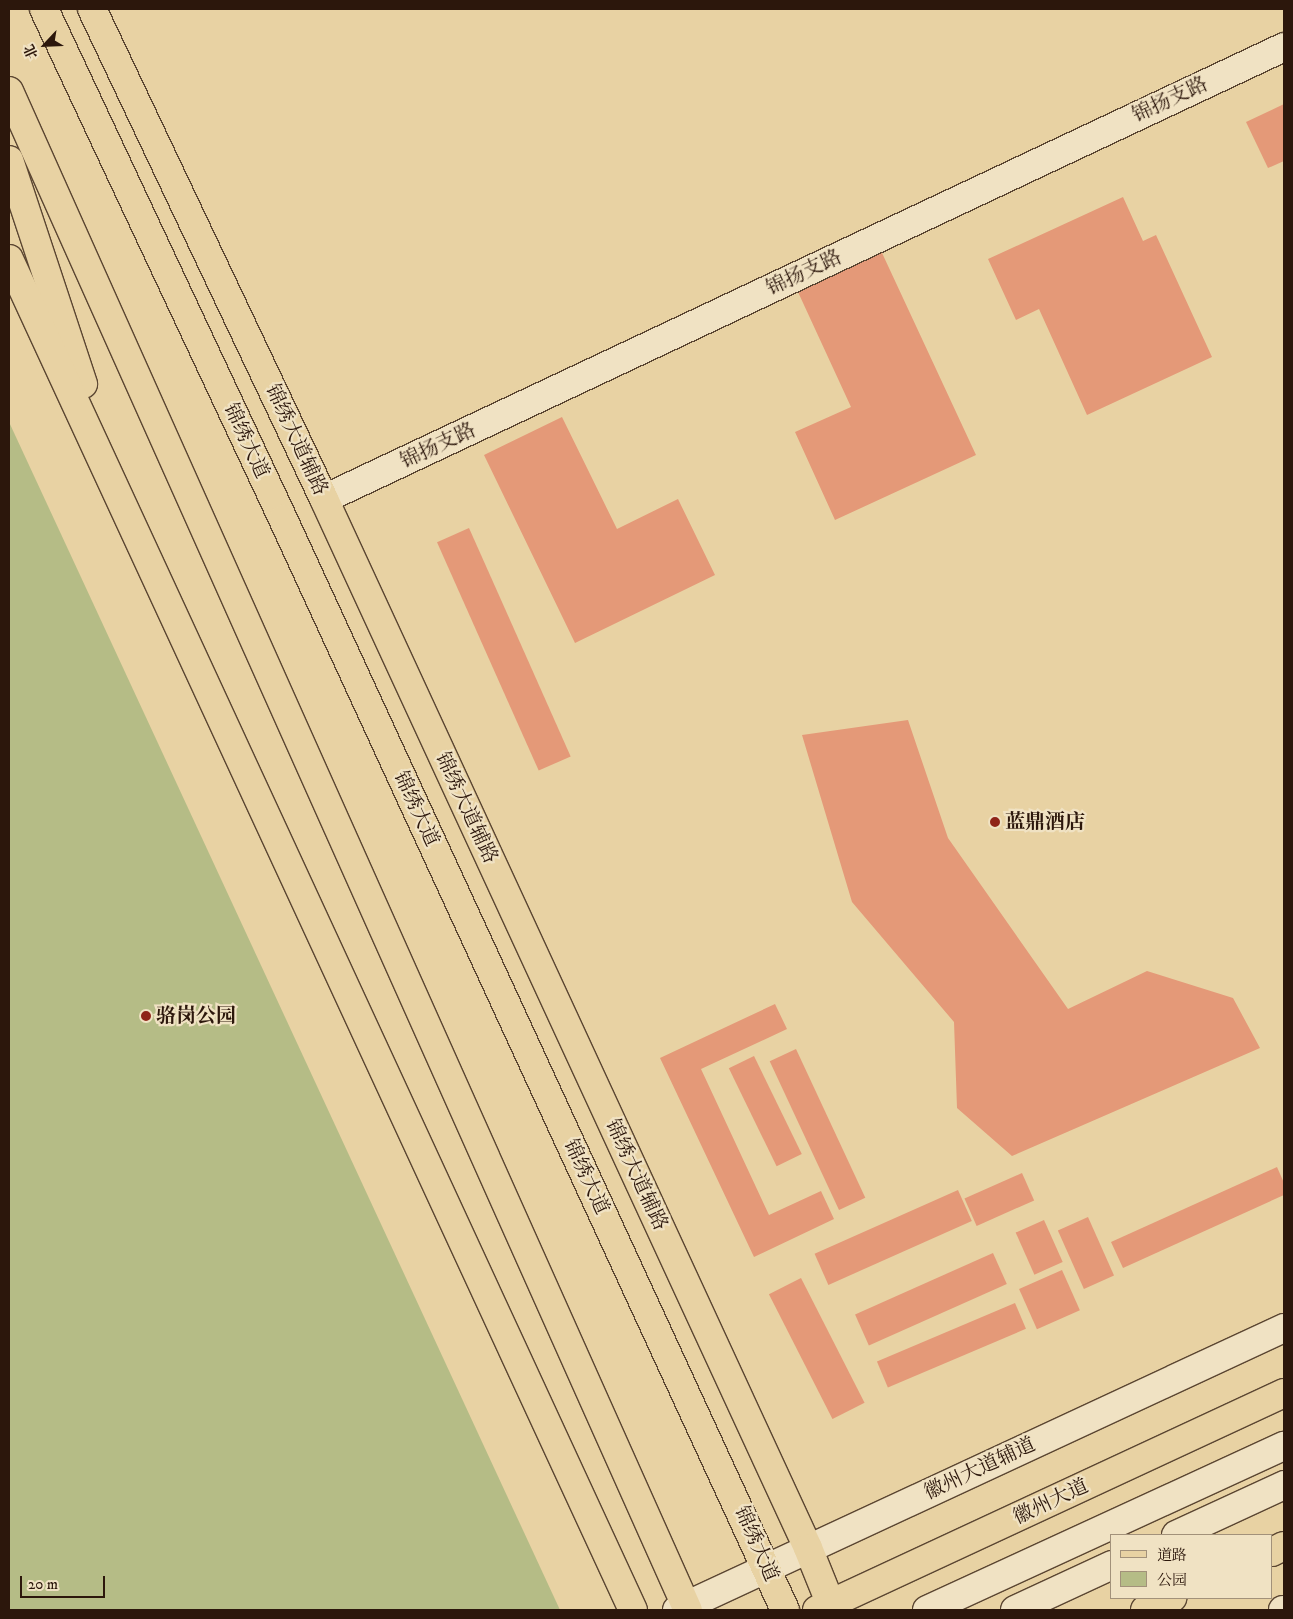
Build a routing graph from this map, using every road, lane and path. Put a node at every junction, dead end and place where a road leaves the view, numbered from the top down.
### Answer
1 (44, 9) edge
2 (92, 9) edge
3 (1284, 47) edge
4 (9, 90) edge
5 (9, 160) edge
6 (9, 259) edge
7 (324, 499) junction
8 (125, 510) junction
9 (1284, 1328) edge
10 (1284, 1393) edge
11 (1284, 1446) edge
12 (1284, 1485) edge
13 (1178, 1534) edge
14 (808, 1548) junction
15 (1110, 1566) edge
16 (767, 1568) junction
17 (1170, 1599) edge
18 (827, 1608) edge
19 (683, 1609) edge
20 (633, 1610) edge
21 (785, 1610) edge
22 (927, 1610) edge
23 (1015, 1610) edge
24 (1145, 1610) edge

1 - 16 main road, 锦绣大道
2 - 7 main road, 锦绣大道辅路
3 - 7 street, 锦扬支路
4 - 19 main road
5 - 8 main road
6 - 8 main road
7 - 14 main road, 锦绣大道辅路
8 - 20 main road
9 - 14 street, 徽州大道辅道
10 - 18 main road, 徽州大道
11 - 22 street
12 - 13 street
14 - 16 street, 徽州大道辅道
14 - 18 main road, 锦绣大道辅路
15 - 23 street
16 - 19 street, 徽州大道辅道
16 - 21 main road, 锦绣大道
17 - 24 main road

